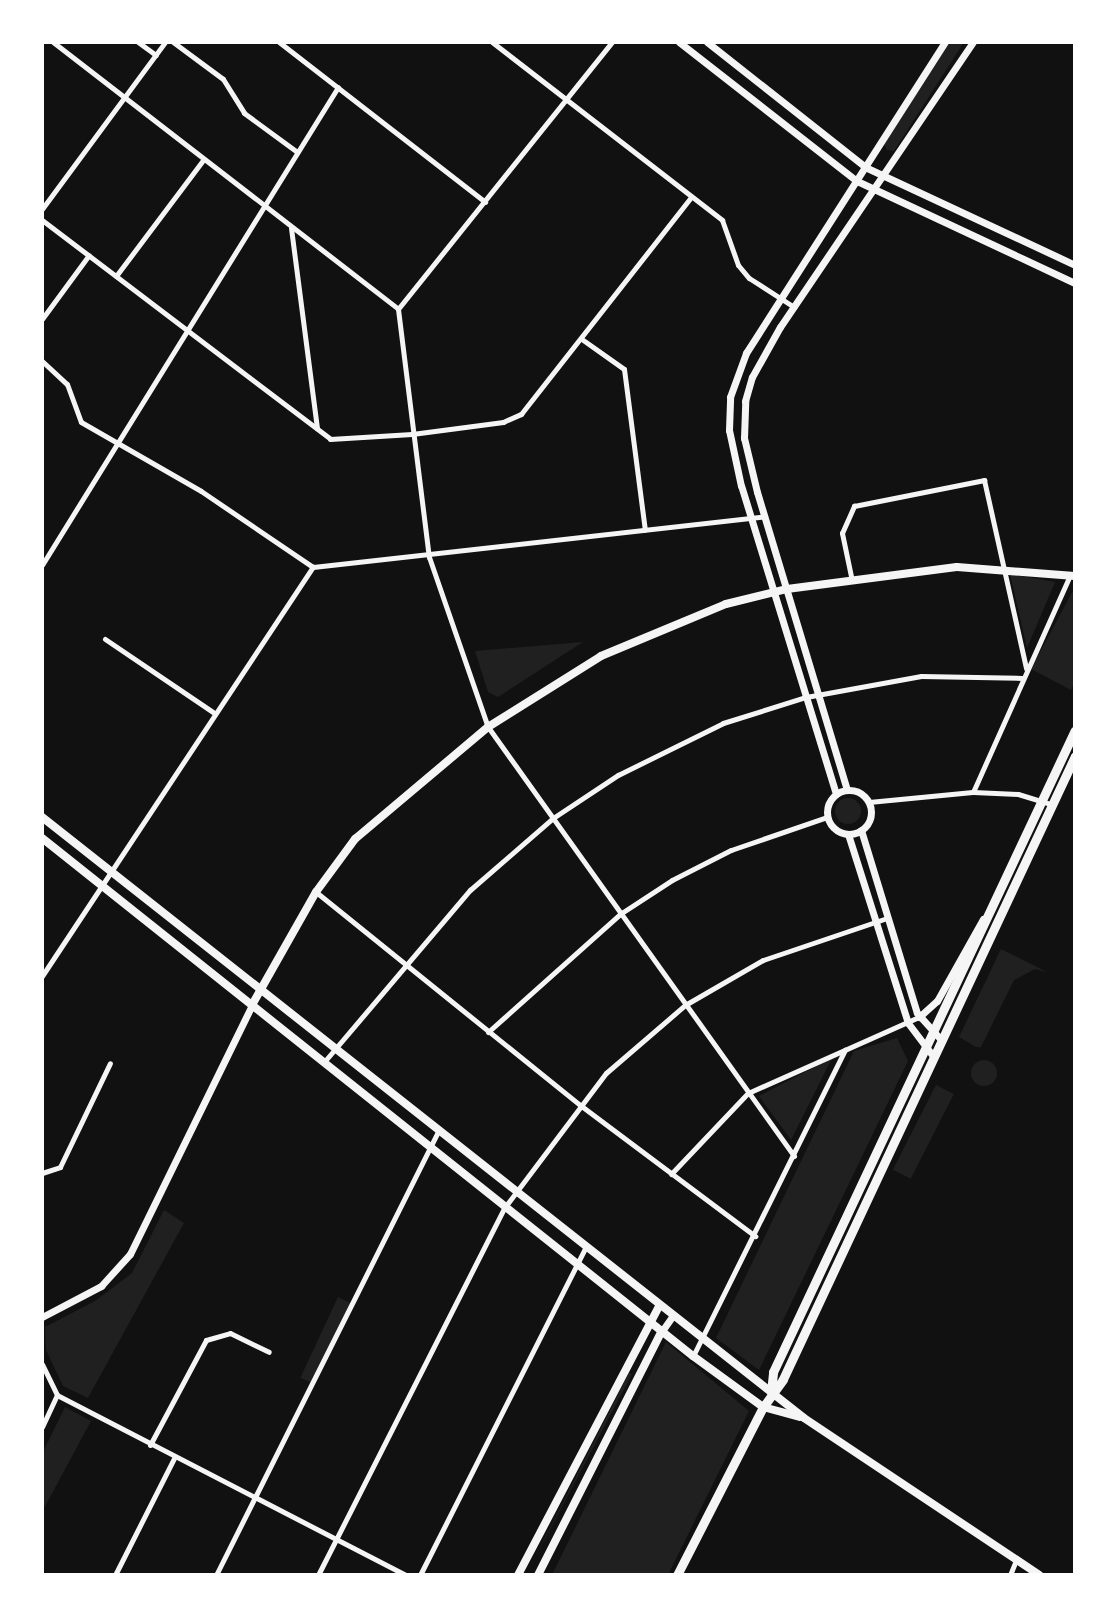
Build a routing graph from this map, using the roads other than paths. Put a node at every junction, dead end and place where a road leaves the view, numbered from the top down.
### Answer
1 (53, 42) edge
2 (138, 42) edge
3 (165, 42) edge
4 (173, 42) edge
5 (279, 42) edge
6 (492, 42) edge
7 (612, 42) edge
8 (679, 42) edge
9 (707, 42) edge
10 (945, 42) edge
11 (973, 42) edge
12 (156, 55) junction
13 (338, 87) junction
14 (124, 97) junction
15 (564, 98) junction
16 (297, 152) junction
17 (204, 159) junction
18 (865, 167) junction
19 (883, 177) junction
20 (857, 181) junction
21 (874, 190) junction
22 (691, 197) junction
23 (485, 202) junction
24 (265, 206) junction
25 (42, 209) edge
26 (42, 220) edge
27 (290, 226) junction
28 (89, 255) junction
29 (1075, 265) edge
30 (116, 276) junction
31 (1075, 283) edge
32 (779, 299) junction
33 (794, 307) junction
34 (398, 309) junction
35 (43, 315) edge
36 (189, 331) junction
37 (583, 340) junction
38 (42, 361) edge
39 (317, 429) junction
40 (412, 434) junction
41 (115, 445) junction
42 (765, 516) junction
43 (751, 519) junction
44 (645, 530) junction
45 (429, 557) junction
46 (42, 565) edge
47 (313, 567) junction
48 (1000, 568) junction
49 (1072, 575) edge
50 (852, 581) junction
51 (787, 589) junction
52 (773, 592) junction
53 (105, 639) dead end
54 (1026, 668) junction
55 (1022, 678) junction
56 (819, 695) junction
57 (806, 697) junction
58 (213, 712) junction
59 (488, 727) junction
60 (1075, 730) edge
61 (1073, 750) edge
62 (847, 790) junction
63 (973, 792) junction
64 (836, 794) junction
65 (1043, 799) junction
66 (869, 802) junction
67 (1053, 805) junction
68 (42, 817) edge
69 (827, 817) junction
70 (553, 818) junction
71 (861, 830) junction
72 (848, 834) junction
73 (42, 838) edge
74 (111, 871) junction
75 (101, 885) junction
76 (316, 892) junction
77 (989, 910) junction
78 (620, 914) junction
79 (887, 918) junction
80 (876, 922) junction
81 (403, 963) junction
82 (42, 976) edge
83 (260, 989) junction
84 (252, 1005) junction
85 (685, 1005) junction
86 (919, 1017) junction
87 (908, 1023) junction
88 (488, 1032) junction
89 (930, 1032) junction
90 (941, 1040) junction
91 (923, 1048) junction
92 (336, 1049) junction
93 (845, 1050) junction
94 (933, 1056) junction
95 (324, 1062) junction
96 (110, 1063) dead end
97 (748, 1093) junction
98 (580, 1105) junction
99 (439, 1130) junction
100 (430, 1146) junction
101 (794, 1156) junction
102 (42, 1173) edge
103 (671, 1174) junction
104 (515, 1190) junction
105 (505, 1207) junction
106 (755, 1236) junction
107 (586, 1246) junction
108 (575, 1262) junction
109 (660, 1305) junction
110 (673, 1315) junction
111 (42, 1317) edge
112 (650, 1321) junction
113 (662, 1331) junction
114 (702, 1338) junction
115 (269, 1352) dead end
116 (693, 1356) junction
117 (42, 1364) edge
118 (771, 1392) junction
119 (57, 1395) junction
120 (763, 1407) junction
121 (804, 1418) junction
122 (42, 1427) edge
123 (150, 1445) junction
124 (174, 1458) junction
125 (255, 1498) junction
126 (337, 1539) junction
127 (1016, 1560) junction
128 (115, 1575) edge
129 (216, 1575) edge
130 (318, 1575) edge
131 (406, 1575) edge
132 (420, 1575) edge
133 (518, 1575) edge
134 (538, 1575) edge
135 (677, 1575) edge
136 (1010, 1575) edge
137 (1039, 1575) edge

1 - 14 street
2 - 12 street
3 - 12 street
4 - 16 street
5 - 13 street
6 - 15 street
7 - 15 street
8 - 20 street
9 - 18 street
10 - 18 street
11 - 19 street
12 - 14 street
13 - 16 street
13 - 23 street
14 - 17 street
14 - 25 street
15 - 22 street
15 - 23 street
16 - 24 street
17 - 24 street
17 - 30 street
18 - 19 street
18 - 20 street
19 - 21 street
19 - 29 street
20 - 21 street
20 - 32 street
21 - 31 street
21 - 33 street
22 - 32 street
22 - 37 street
23 - 34 street
24 - 27 street
24 - 36 street
26 - 28 street
27 - 34 street
27 - 39 street
28 - 30 street
28 - 35 street
30 - 36 street
32 - 33 street
32 - 43 street
33 - 42 street
34 - 40 street
36 - 39 street
36 - 41 street
37 - 40 street
37 - 44 street
38 - 41 street
39 - 40 street
40 - 45 street
41 - 46 street
41 - 47 street
42 - 43 street
42 - 51 street
43 - 44 street
43 - 52 street
44 - 45 street
45 - 47 street
45 - 59 street
47 - 58 street
48 - 49 main road
48 - 50 main road
48 - 50 street
48 - 54 street
49 - 54 street
50 - 51 main road
51 - 52 main road
51 - 56 street
52 - 57 street
52 - 59 main road
53 - 58 street
54 - 55 street
55 - 56 street
55 - 63 street
56 - 57 street
56 - 62 street
57 - 64 street
57 - 70 street
58 - 74 street
59 - 70 street
59 - 76 main road
60 - 61 highway
61 - 65 highway
61 - 67 highway
62 - 64 street
62 - 66 street
63 - 65 street
63 - 66 street
64 - 69 street
65 - 67 street
65 - 77 highway
66 - 71 street
67 - 90 highway
68 - 74 main road
69 - 72 street
69 - 78 street
70 - 78 street
70 - 81 street
71 - 72 street
71 - 79 street
72 - 80 street
73 - 75 main road
74 - 75 street
74 - 83 main road
75 - 82 street
75 - 84 main road
76 - 81 street
76 - 83 main road
77 - 86 street
77 - 89 highway
78 - 85 street
78 - 88 street
79 - 80 street
79 - 86 street
80 - 85 street
80 - 87 street
81 - 88 street
81 - 92 street
83 - 84 main road
83 - 92 main road
84 - 95 main road
84 - 111 street
85 - 97 street
85 - 98 street
86 - 87 street
86 - 89 street
87 - 91 street
87 - 93 street
88 - 98 street
89 - 90 street
89 - 91 highway
90 - 94 highway
91 - 94 street
91 - 118 highway
92 - 95 street
92 - 99 main road
93 - 97 street
93 - 101 street
94 - 118 highway
95 - 100 main road
96 - 102 street
97 - 101 street
97 - 103 street
98 - 103 street
98 - 104 street
99 - 100 street
99 - 104 main road
100 - 105 main road
100 - 125 street
101 - 106 street
103 - 106 street
104 - 105 street
104 - 107 main road
105 - 108 main road
105 - 126 street
106 - 114 street
107 - 108 street
107 - 109 main road
108 - 112 main road
108 - 132 street
109 - 110 main road
109 - 112 main road
110 - 113 street
110 - 114 main road
112 - 113 main road
112 - 133 main road
113 - 116 main road
113 - 134 main road
114 - 116 street
114 - 118 main road
115 - 123 street
116 - 120 main road
117 - 119 street
118 - 120 highway
118 - 121 main road
119 - 122 street
119 - 123 street
120 - 121 main road
120 - 135 highway
121 - 127 main road
123 - 124 street
124 - 125 street
124 - 128 street
125 - 126 street
125 - 129 street
126 - 130 street
126 - 131 street
127 - 136 street
127 - 137 main road

